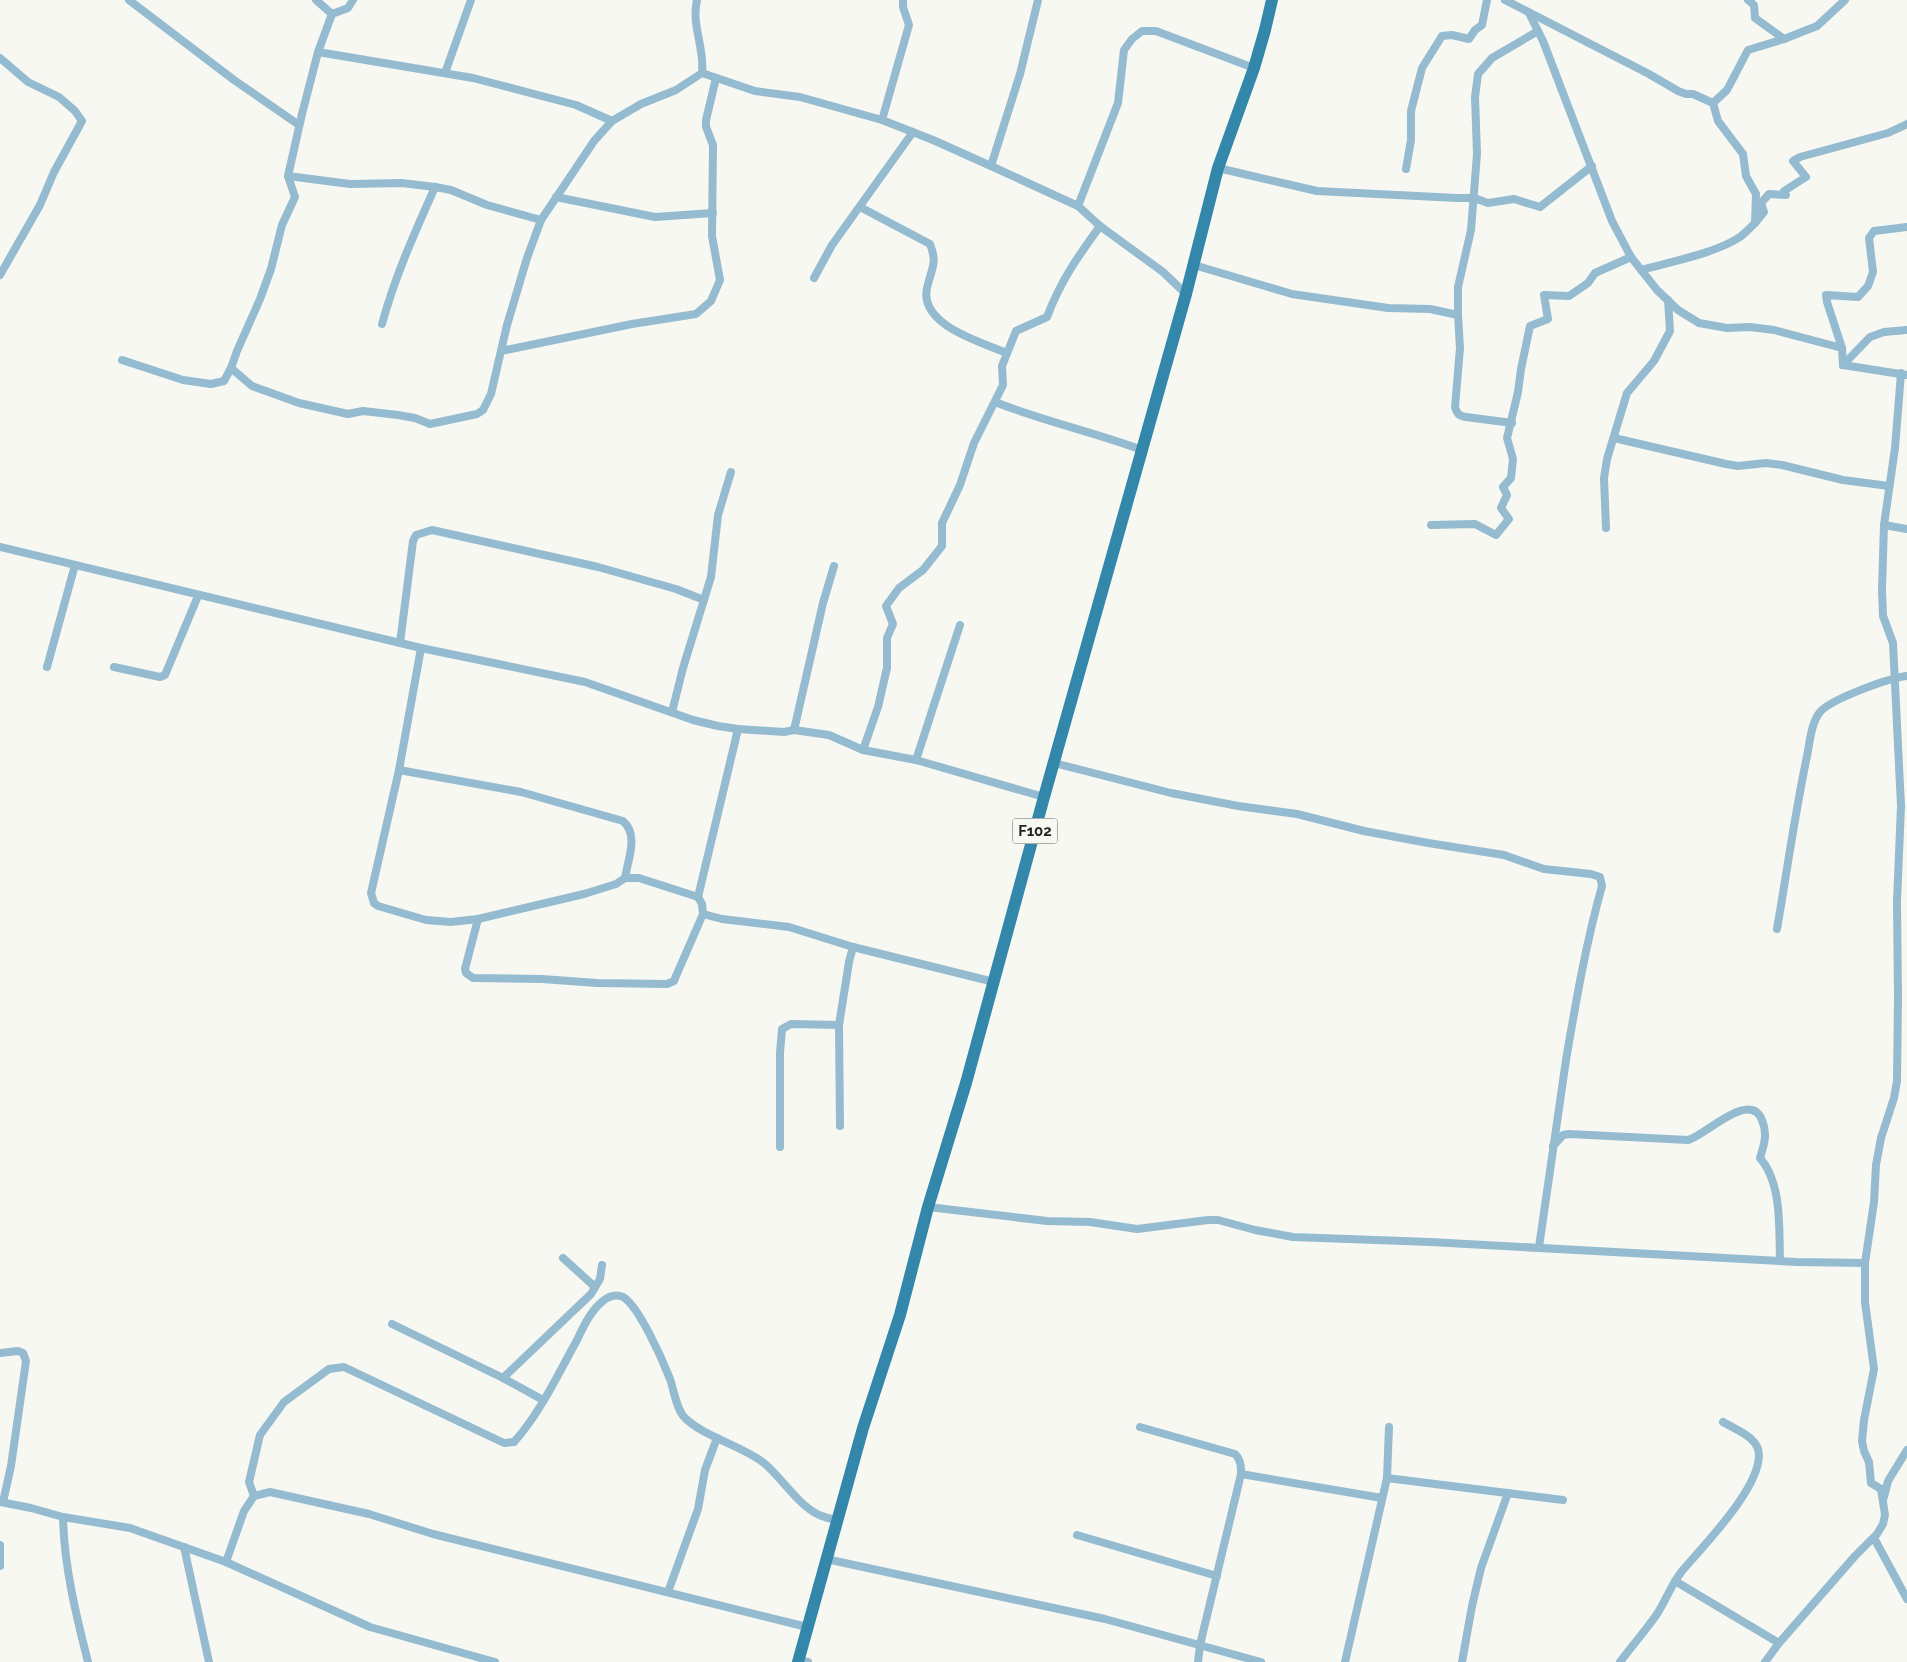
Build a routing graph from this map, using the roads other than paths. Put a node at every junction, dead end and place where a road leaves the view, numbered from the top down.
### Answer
1 (129, 0) edge
2 (316, 0) edge
3 (353, 0) edge
4 (471, 0) edge
5 (697, 0) edge
6 (903, 0) edge
7 (1038, 0) edge
8 (1272, 0) edge
9 (1487, 0) edge
10 (1506, 0) edge
11 (1748, 0) edge
12 (1845, 0) edge
13 (1529, 13) junction
14 (332, 14) junction
15 (1538, 31) junction
16 (1784, 39) junction
17 (318, 52) junction
18 (0, 58) edge
19 (1254, 68) junction
20 (445, 73) junction
21 (702, 73) junction
22 (716, 78) junction
23 (1713, 103) junction
24 (882, 120) junction
25 (612, 121) junction
26 (1907, 124) edge
27 (299, 125) junction
28 (912, 132) junction
29 (991, 166) junction
30 (1592, 166) junction
31 (1218, 168) junction
32 (1406, 168) dead end
33 (288, 176) junction
34 (435, 187) junction
35 (556, 197) junction
36 (1474, 198) junction
37 (1078, 206) junction
38 (860, 207) junction
39 (713, 213) junction
40 (541, 220) junction
41 (1756, 223) junction
42 (1100, 226) junction
43 (1907, 227) edge
44 (1632, 257) junction
45 (1194, 265) junction
46 (1641, 270) junction
47 (0, 275) edge
48 (814, 278) dead end
49 (1186, 294) junction
50 (1668, 300) junction
51 (1458, 315) junction
52 (382, 324) dead end
53 (1907, 330) edge
54 (1842, 348) junction
55 (501, 351) junction
56 (1007, 353) junction
57 (122, 360) dead end
58 (1843, 365) junction
59 (232, 368) junction
60 (1904, 374) edge
61 (996, 402) junction
62 (1512, 422) junction
63 (1614, 438) junction
64 (1142, 450) junction
65 (731, 472) dead end
66 (1889, 486) junction
67 (1431, 525) dead end
68 (1884, 525) junction
69 (1606, 528) dead end
70 (1907, 529) edge
71 (0, 546) edge
72 (75, 564) junction
73 (834, 566) dead end
74 (198, 596) junction
75 (704, 600) junction
76 (960, 625) dead end
77 (400, 643) junction
78 (421, 648) junction
79 (47, 667) dead end
80 (114, 667) dead end
81 (1907, 676) edge
82 (1895, 678) junction
83 (672, 712) junction
84 (738, 730) junction
85 (794, 730) junction
86 (863, 750) junction
87 (916, 760) junction
88 (1054, 763) junction
89 (399, 770) junction
90 (1044, 798) junction
91 (1903, 841) edge
92 (625, 878) junction
93 (698, 897) junction
94 (703, 914) junction
95 (478, 919) junction
96 (1777, 929) dead end
97 (853, 947) junction
98 (994, 982) junction
99 (839, 1025) junction
100 (840, 1126) dead end
101 (1553, 1146) junction
102 (780, 1147) dead end
103 (928, 1207) junction
104 (1540, 1247) junction
105 (563, 1258) dead end
106 (1780, 1261) junction
107 (1865, 1263) junction
108 (602, 1265) dead end
109 (595, 1288) junction
110 (392, 1324) dead end
111 (0, 1353) edge
112 (503, 1378) junction
113 (543, 1400) junction
114 (1722, 1422) dead end
115 (1140, 1427) dead end
116 (1389, 1427) dead end
117 (717, 1438) junction
118 (1907, 1450) edge
119 (1241, 1474) junction
120 (1387, 1478) junction
121 (1508, 1493) junction
122 (254, 1496) junction
123 (1382, 1498) junction
124 (1563, 1500) dead end
125 (1883, 1501) junction
126 (1, 1502) edge
127 (63, 1516) junction
128 (837, 1520) junction
129 (1077, 1535) dead end
130 (1874, 1538) junction
131 (0, 1545) edge
132 (184, 1547) junction
133 (826, 1559) junction
134 (226, 1562) junction
135 (0, 1566) edge
136 (1217, 1576) junction
137 (1675, 1580) junction
138 (668, 1592) junction
139 (1907, 1599) edge
140 (807, 1627) junction
141 (1779, 1643) junction
142 (1200, 1645) junction
143 (802, 1661) edge
144 (88, 1662) edge
145 (210, 1662) edge
146 (495, 1662) edge
147 (1198, 1662) edge
148 (1261, 1662) edge
149 (1346, 1662) edge
150 (1462, 1662) edge
151 (1620, 1662) edge
152 (1765, 1662) edge

1 - 27 street
2 - 14 street
3 - 14 street
4 - 20 street
5 - 21 street
6 - 24 street
7 - 29 street
8 - 19 main road, F102
9 - 32 street
10 - 13 street
11 - 16 street
12 - 16 street
13 - 15 street
13 - 23 street
14 - 17 street
15 - 30 street
15 - 36 street
16 - 23 street
17 - 20 street
17 - 27 street
18 - 47 street
19 - 31 main road, F102
19 - 37 street
20 - 25 street
21 - 22 street
21 - 25 street
22 - 24 street
22 - 39 street
23 - 41 street
24 - 28 street
25 - 35 street
26 - 41 street
27 - 33 street
28 - 29 street
28 - 38 street
29 - 37 street
30 - 36 street
30 - 44 street
31 - 36 street
31 - 45 main road, F102
33 - 34 street
33 - 59 street
34 - 40 street
34 - 52 street
35 - 39 street
35 - 40 street
36 - 51 street
37 - 42 street
38 - 48 street
38 - 56 street
39 - 55 street
40 - 55 street
41 - 46 street
42 - 49 street
42 - 56 street
43 - 54 street
44 - 46 street
44 - 62 street
45 - 49 main road, F102
45 - 51 street
46 - 50 street
49 - 64 main road, F102
50 - 54 street
50 - 63 street
51 - 62 street
53 - 58 street
54 - 58 street
55 - 59 street
56 - 61 street
57 - 59 street
58 - 60 street
60 - 66 street
61 - 64 street
61 - 86 street
62 - 67 street
63 - 66 street
63 - 69 street
64 - 88 main road, F102
65 - 75 street
66 - 68 street
68 - 70 street
68 - 82 street
71 - 72 street
72 - 74 street
72 - 79 street
73 - 85 street
74 - 77 street
74 - 80 street
75 - 77 street
75 - 83 street
76 - 87 street
77 - 78 street
78 - 83 street
78 - 89 street
81 - 82 street
82 - 91 street
82 - 96 street
83 - 84 street
84 - 85 street
84 - 93 street
85 - 86 street
86 - 87 street
87 - 90 street
88 - 90 main road, F102
88 - 101 street
89 - 92 street
89 - 95 street
90 - 98 main road, F102
91 - 107 street
92 - 93 street
92 - 95 street
93 - 94 street
94 - 95 street
94 - 97 street
97 - 98 street
97 - 99 street
98 - 103 main road, F102
99 - 100 street
99 - 102 street
101 - 104 street
101 - 106 street
103 - 104 street
103 - 128 main road, F102
104 - 106 street
105 - 109 street
106 - 107 street
107 - 125 street
108 - 109 street
109 - 112 street
110 - 112 street
111 - 126 street
112 - 113 street
113 - 117 street
113 - 122 street
114 - 137 street
115 - 119 street
116 - 120 street
117 - 128 street
117 - 138 street
118 - 125 street
119 - 123 street
119 - 136 street
120 - 121 street
120 - 123 street
121 - 124 street
121 - 150 street
122 - 134 street
122 - 138 street
123 - 149 street
125 - 130 street
126 - 127 street
127 - 132 street
127 - 144 street
128 - 133 main road, F102
129 - 136 street
130 - 139 street
130 - 141 street
131 - 135 street
132 - 134 street
132 - 145 street
133 - 140 main road, F102
133 - 142 street
134 - 146 street
136 - 142 street
137 - 141 street
137 - 151 street
138 - 140 street
140 - 143 main road, F102
141 - 152 street
142 - 147 street
142 - 148 street

